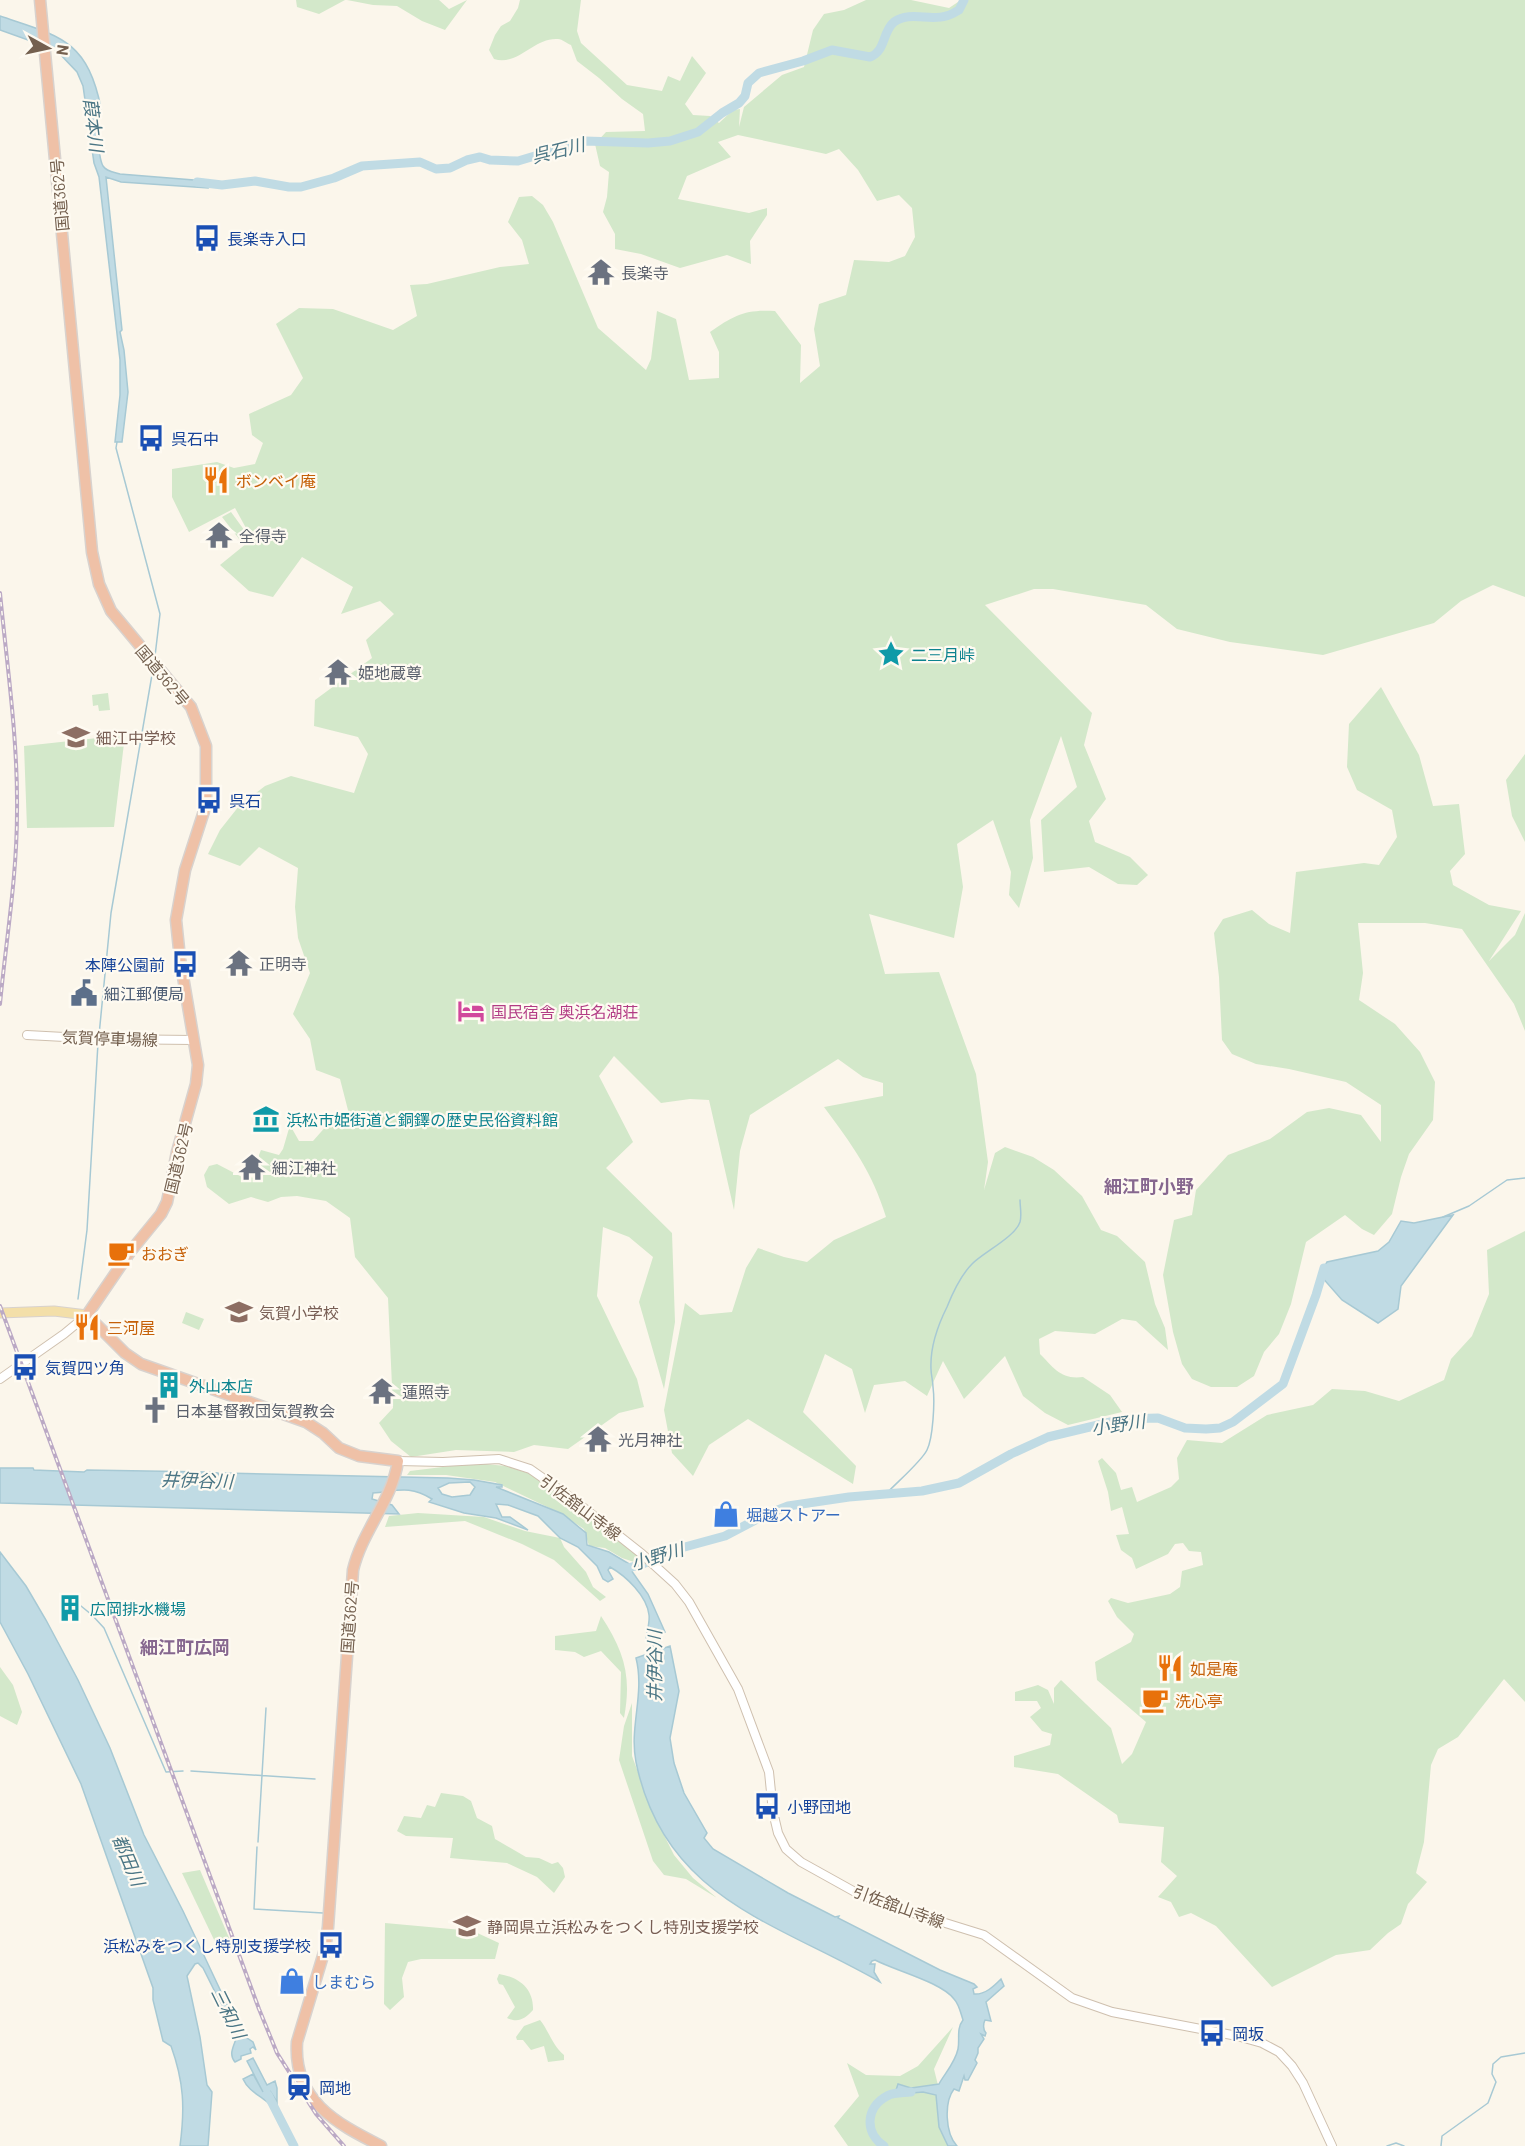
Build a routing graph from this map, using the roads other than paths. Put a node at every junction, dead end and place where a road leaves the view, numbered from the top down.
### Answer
1 (40, 0) edge
2 (27, 1035) dead end
3 (193, 1040) junction
4 (0, 1313) edge
5 (87, 1315) junction
6 (0, 1380) edge
7 (397, 1465) junction
8 (381, 2146) edge
9 (1332, 2146) edge

1 - 3 highway, 国道362号
2 - 3 main road, 気賀停車場線
3 - 5 highway, 国道362号
4 - 5 main road
5 - 6 main road
5 - 7 highway
7 - 8 highway, 国道362号
7 - 9 main road, 引佐舘山寺線

